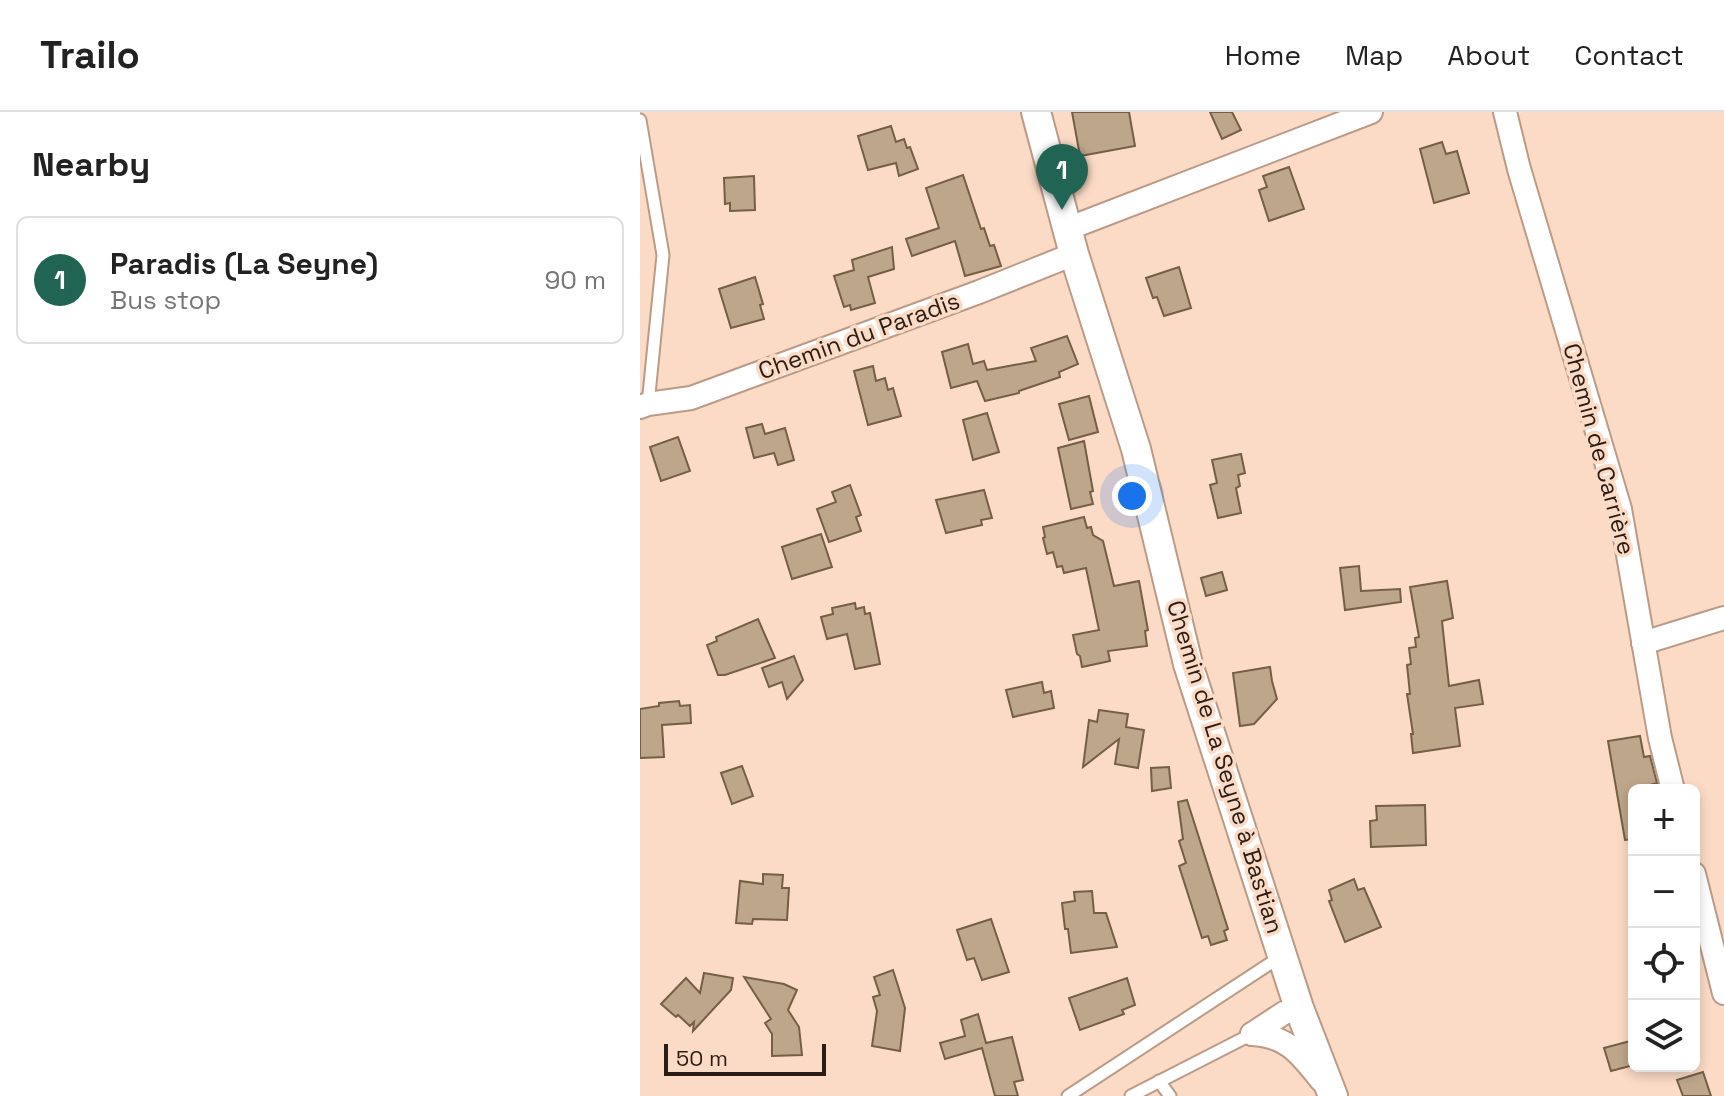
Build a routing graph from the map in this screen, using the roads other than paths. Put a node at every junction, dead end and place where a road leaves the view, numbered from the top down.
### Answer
1 (1036, 112) edge
2 (1371, 112) edge
3 (1505, 112) edge
4 (640, 120) edge
5 (1071, 242) junction
6 (644, 406) edge
7 (1724, 618) edge
8 (1643, 643) junction
9 (1672, 784) edge
10 (1700, 898) edge
11 (1283, 955) junction
12 (1724, 993) edge
13 (1299, 1008) junction
14 (1252, 1034) junction
15 (1159, 1081) junction
16 (1332, 1095) edge
17 (1068, 1096) edge
18 (1131, 1096) edge
19 (1170, 1096) edge

1 - 5 street, Chemin de La Seyne à Bastian
2 - 5 street, Chemin du Paradis
3 - 8 street, Chemin de Carrière
4 - 6 lane
5 - 6 street, Chemin du Paradis
5 - 11 street, Chemin de La Seyne à Bastian
7 - 8 street
8 - 9 street, Chemin de Carrière
10 - 12 street
11 - 13 street, Chemin de La Seyne à Bastian
11 - 17 lane
13 - 14 street
13 - 16 street, Chemin de La Seyne à Bastian
14 - 15 lane
14 - 16 street
15 - 18 lane
15 - 19 lane

